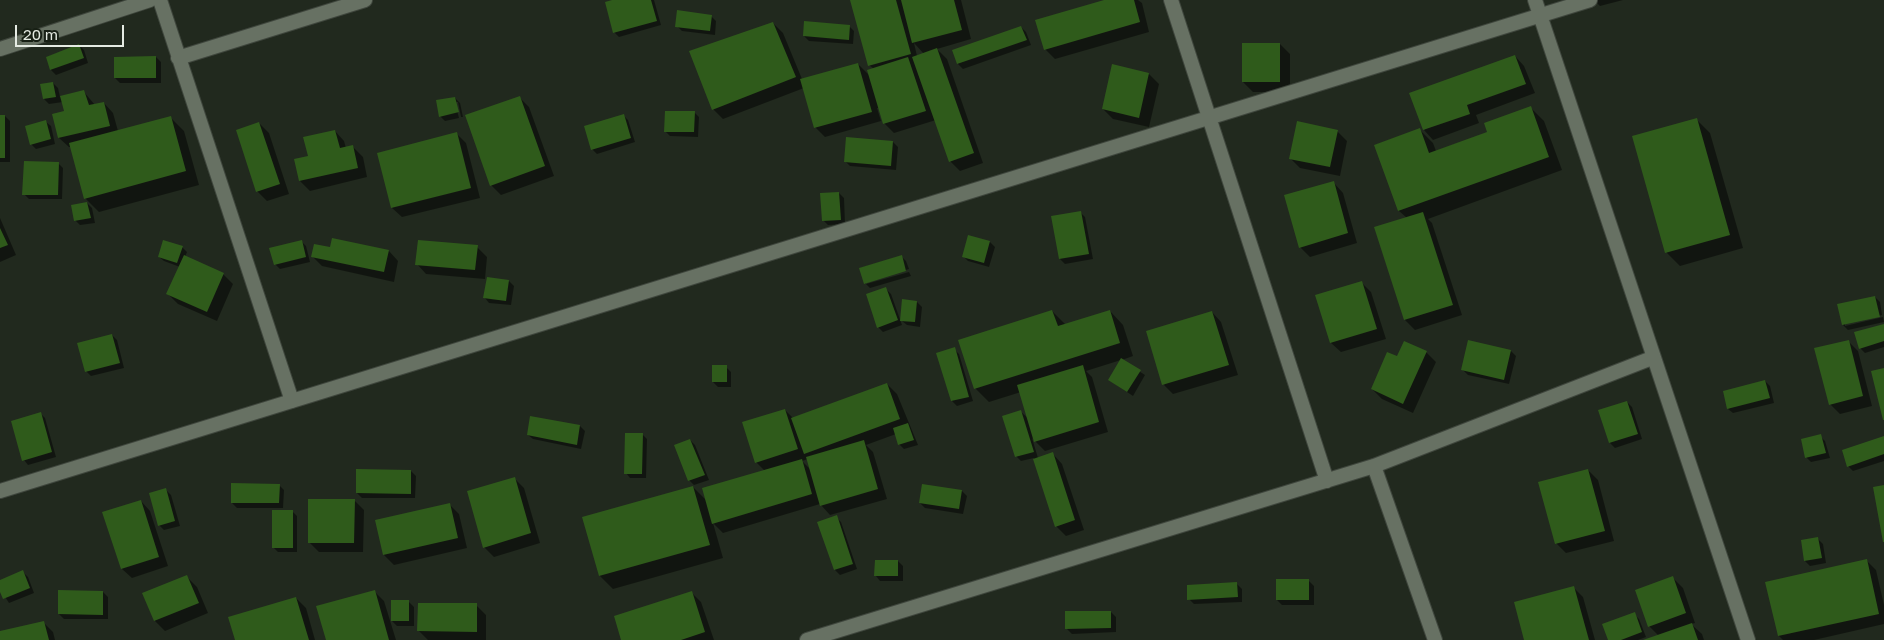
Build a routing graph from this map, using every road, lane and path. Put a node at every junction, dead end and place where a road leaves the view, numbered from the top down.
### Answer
1 (150, 0) edge
2 (160, 0) edge
3 (364, 0) edge
4 (1171, 0) edge
5 (1535, 0) edge
6 (1590, 0) edge
7 (1540, 16) junction
8 (0, 49) edge
9 (178, 58) junction
10 (1210, 119) junction
11 (1652, 358) junction
12 (292, 401) junction
13 (1374, 466) junction
14 (1327, 480) junction
15 (0, 491) edge
16 (807, 640) edge
17 (1435, 640) edge
18 (1748, 640) edge

1 - 8 street
2 - 9 street
3 - 9 street
4 - 10 street
5 - 7 street
6 - 7 street
7 - 10 street
7 - 11 street
9 - 12 street
10 - 12 street
10 - 14 street
11 - 13 street
11 - 18 street
12 - 15 street
13 - 14 street
13 - 17 street
14 - 16 street

